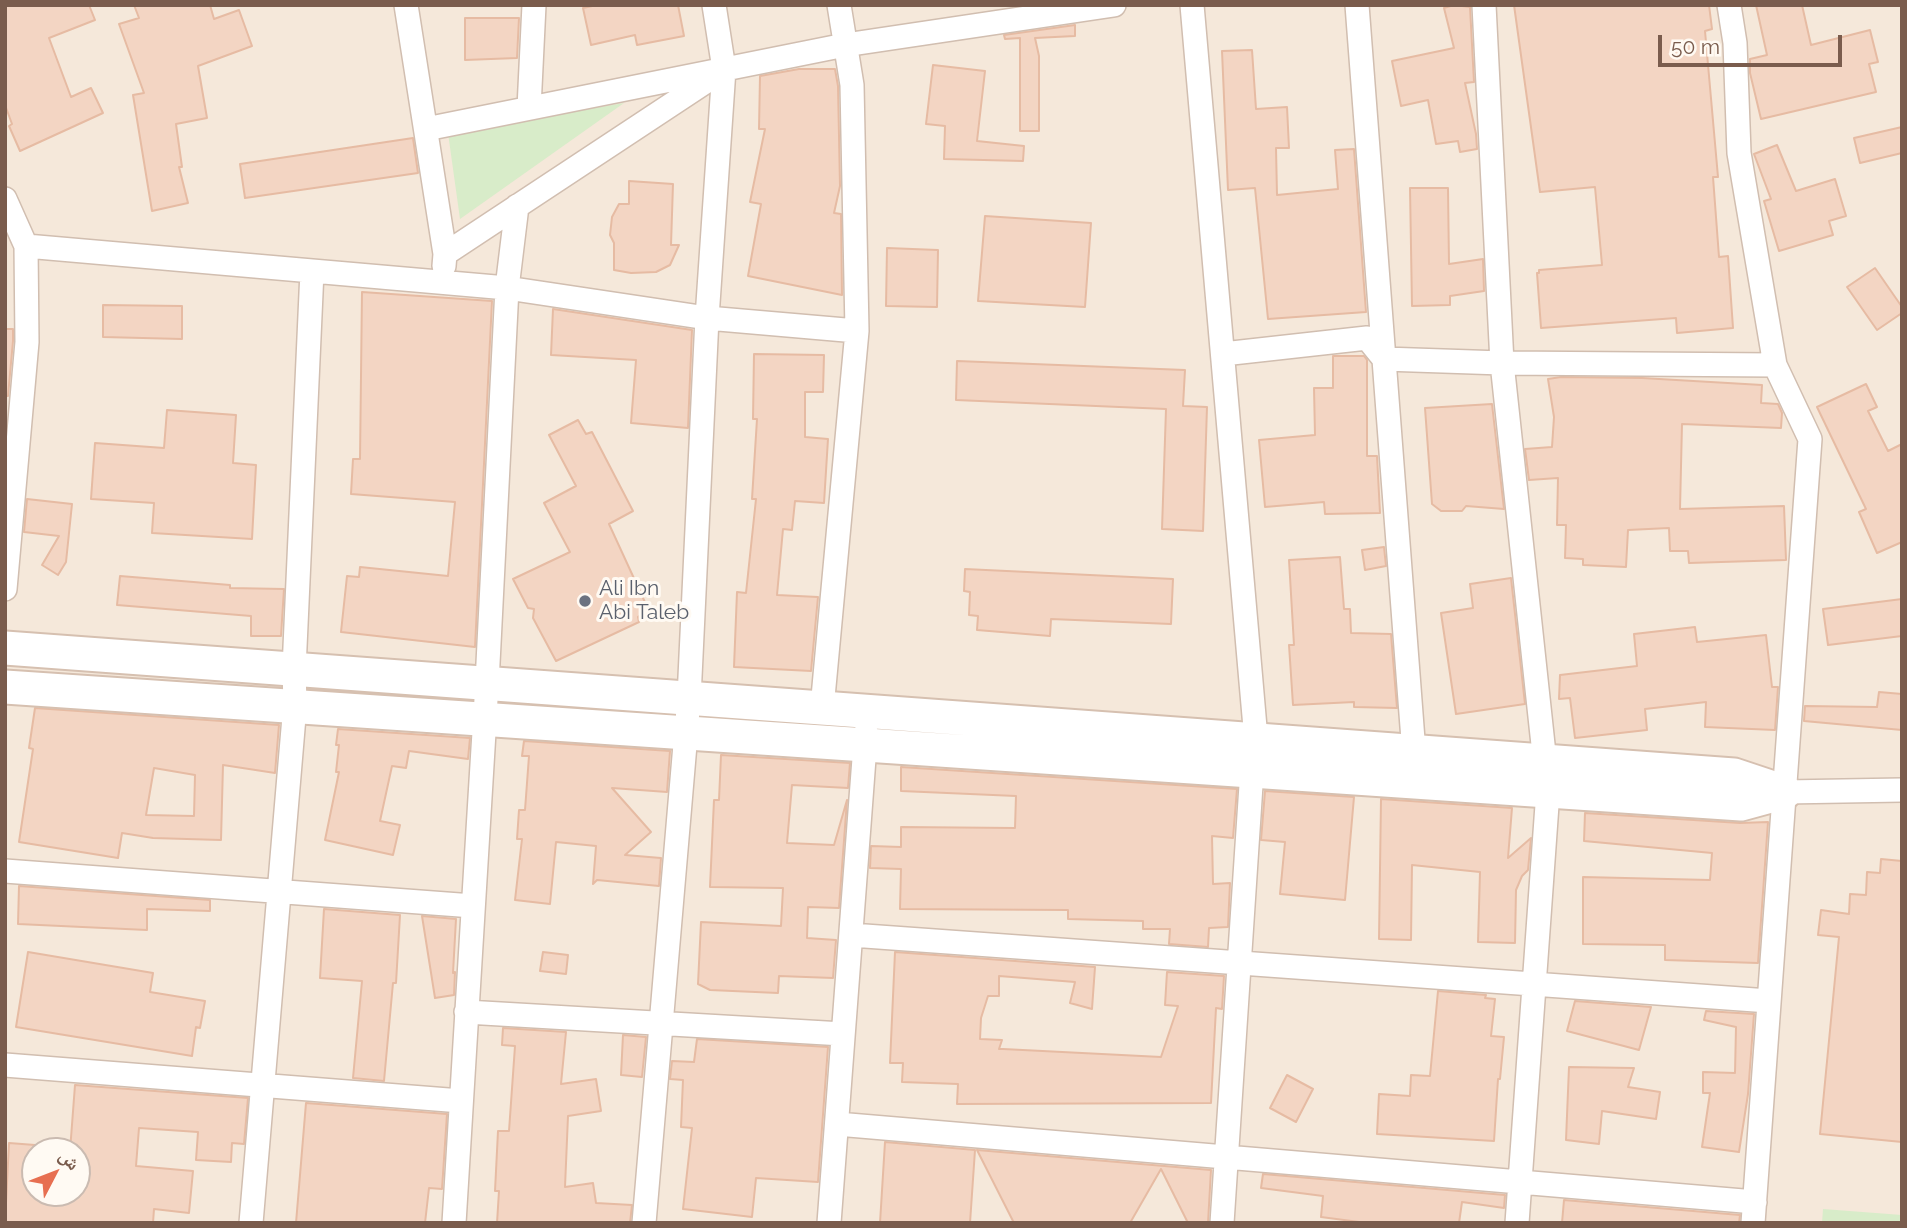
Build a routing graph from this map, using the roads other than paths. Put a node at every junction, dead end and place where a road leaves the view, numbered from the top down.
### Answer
1 (406, 5) edge
2 (534, 5) edge
3 (714, 5) edge
4 (839, 5) edge
5 (1114, 5) edge
6 (1192, 5) edge
7 (1357, 5) edge
8 (1484, 5) edge
9 (1729, 5) edge
10 (845, 45) junction
11 (724, 69) junction
12 (529, 108) junction
13 (426, 129) junction
14 (5, 199) edge
15 (517, 206) junction
16 (26, 246) junction
17 (445, 254) junction
18 (312, 271) junction
19 (443, 283) junction
20 (507, 288) junction
21 (707, 318) junction
22 (857, 331) junction
23 (1223, 354) junction
24 (1384, 359) junction
25 (1502, 363) junction
26 (1775, 365) junction
27 (10, 479) edge
28 (5, 589) edge
29 (5, 648) edge
30 (294, 669) junction
31 (487, 683) junction
32 (5, 687) edge
33 (689, 698) junction
34 (295, 705) junction
35 (822, 708) junction
36 (868, 711) junction
37 (484, 718) junction
38 (686, 732) junction
39 (865, 744) junction
40 (1254, 755) junction
41 (1415, 766) junction
42 (1547, 776) junction
43 (1902, 790) edge
44 (1785, 792) junction
45 (5, 871) edge
46 (279, 891) junction
47 (473, 906) junction
48 (851, 935) junction
49 (1239, 963) junction
50 (1534, 985) junction
51 (1769, 1001) junction
52 (466, 1012) junction
53 (661, 1023) junction
54 (844, 1034) junction
55 (5, 1065) edge
56 (263, 1085) junction
57 (461, 1101) junction
58 (837, 1124) junction
59 (1226, 1157) junction
60 (1520, 1182) junction
61 (1754, 1212) edge
62 (251, 1223) edge
63 (454, 1223) edge
64 (644, 1223) edge
65 (830, 1223) edge
66 (1222, 1223) edge
67 (1517, 1223) edge

1 - 13 street
2 - 12 street
3 - 11 street
4 - 10 street
5 - 10 street
6 - 23 street
7 - 24 street
8 - 25 street
9 - 26 street
10 - 11 street
10 - 22 street
11 - 12 street
11 - 15 street
11 - 21 street
12 - 13 street
13 - 17 street
14 - 16 street
15 - 17 street
15 - 20 street
16 - 18 street
16 - 27 street
17 - 19 street
18 - 19 street
18 - 30 street
19 - 20 street
20 - 21 street
20 - 31 street
21 - 22 street
21 - 33 street
22 - 35 street
23 - 24 street
23 - 40 street
24 - 25 street
24 - 41 street
25 - 26 street
25 - 42 street
26 - 44 street
27 - 28 street
29 - 30 main road
30 - 31 main road
30 - 34 street
31 - 33 main road
31 - 37 street
32 - 34 main road
33 - 35 main road
33 - 38 street
34 - 37 main road
34 - 46 street
35 - 36 main road
36 - 39 street
36 - 40 main road
37 - 38 main road
37 - 47 street
38 - 39 main road
38 - 53 street
39 - 40 main road
39 - 48 street
40 - 41 main road
40 - 49 street
41 - 42 main road
42 - 44 main road
42 - 50 street
43 - 44 street
44 - 51 street
45 - 46 street
46 - 47 street
46 - 56 street
47 - 52 street
48 - 49 street
48 - 54 street
49 - 50 street
49 - 59 street
50 - 51 street
50 - 60 street
51 - 61 street
52 - 53 street
52 - 57 street
53 - 54 street
53 - 64 street
54 - 58 street
55 - 56 street
56 - 57 street
56 - 62 street
57 - 63 street
58 - 59 street
58 - 65 street
59 - 60 street
59 - 66 street
60 - 61 street
60 - 67 street

